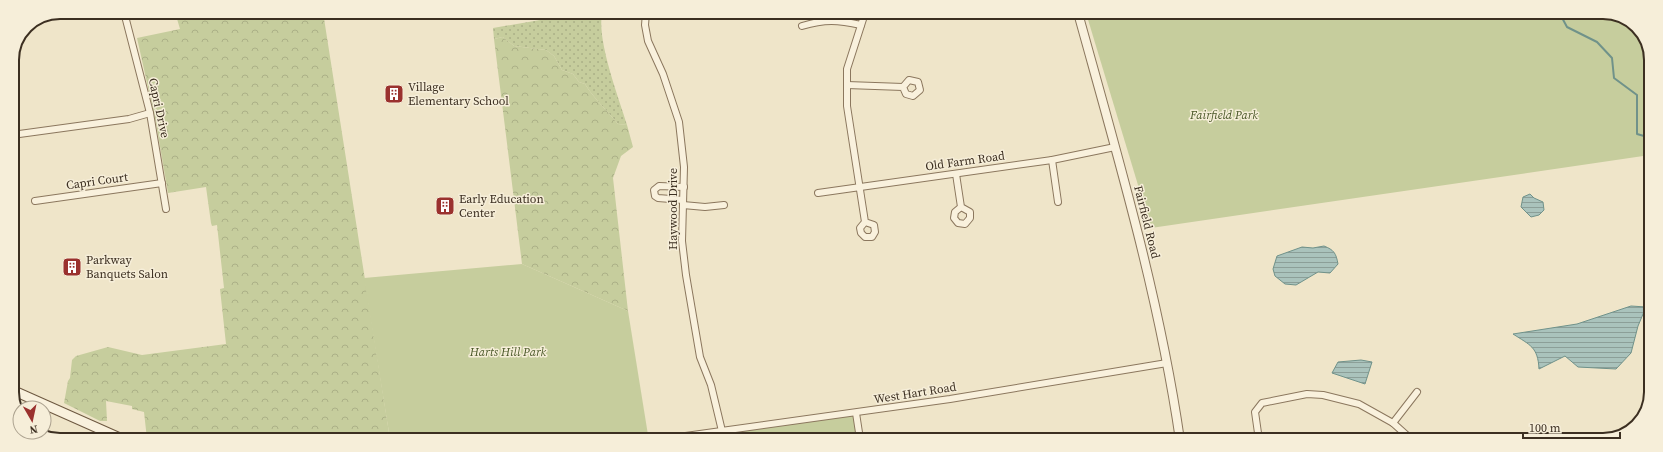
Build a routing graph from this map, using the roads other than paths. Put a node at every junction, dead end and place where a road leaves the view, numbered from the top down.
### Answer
1 (126, 19) edge
2 (646, 19) edge
3 (862, 19) edge
4 (1080, 19) edge
5 (860, 25) junction
6 (802, 26) dead end
7 (847, 85) junction
8 (903, 87) dead end
9 (150, 113) junction
10 (19, 134) edge
11 (1115, 147) junction
12 (1052, 160) junction
13 (956, 174) junction
14 (162, 183) junction
15 (684, 188) junction
16 (860, 188) junction
17 (818, 193) dead end
18 (35, 201) dead end
19 (1058, 202) dead end
20 (683, 203) junction
21 (724, 205) dead end
22 (961, 207) dead end
23 (166, 209) dead end
24 (865, 222) dead end
25 (1168, 363) junction
26 (1417, 392) dead end
27 (19, 393) edge
28 (856, 413) junction
29 (1393, 423) junction
30 (722, 432) junction
31 (109, 433) edge
32 (714, 433) edge
33 (859, 433) edge
34 (1179, 433) edge
35 (1258, 433) edge
36 (1404, 433) edge

1 - 9 street, Capri Drive
2 - 15 street, Haywood Drive
3 - 5 street
4 - 11 street, Fairfield Road
5 - 6 street
5 - 7 street
7 - 8 street
7 - 16 street
9 - 10 street
9 - 14 street, Capri Drive
11 - 12 street, Old Farm Road
11 - 25 street, Fairfield Road
12 - 13 street, Old Farm Road
12 - 19 street
13 - 16 street, Old Farm Road
13 - 22 street
14 - 18 street, Capri Court
14 - 23 street, Capri Drive
15 - 20 street, Haywood Drive
15 - 20 street
16 - 17 street, Old Farm Road
16 - 24 street
20 - 21 street
20 - 30 street, Haywood Drive
25 - 28 street, West Hart Road
25 - 34 street, Fairfield Road
26 - 29 street
27 - 31 main road
28 - 30 street, West Hart Road
28 - 33 street
29 - 35 street
29 - 36 street
30 - 32 street, West Hart Road

